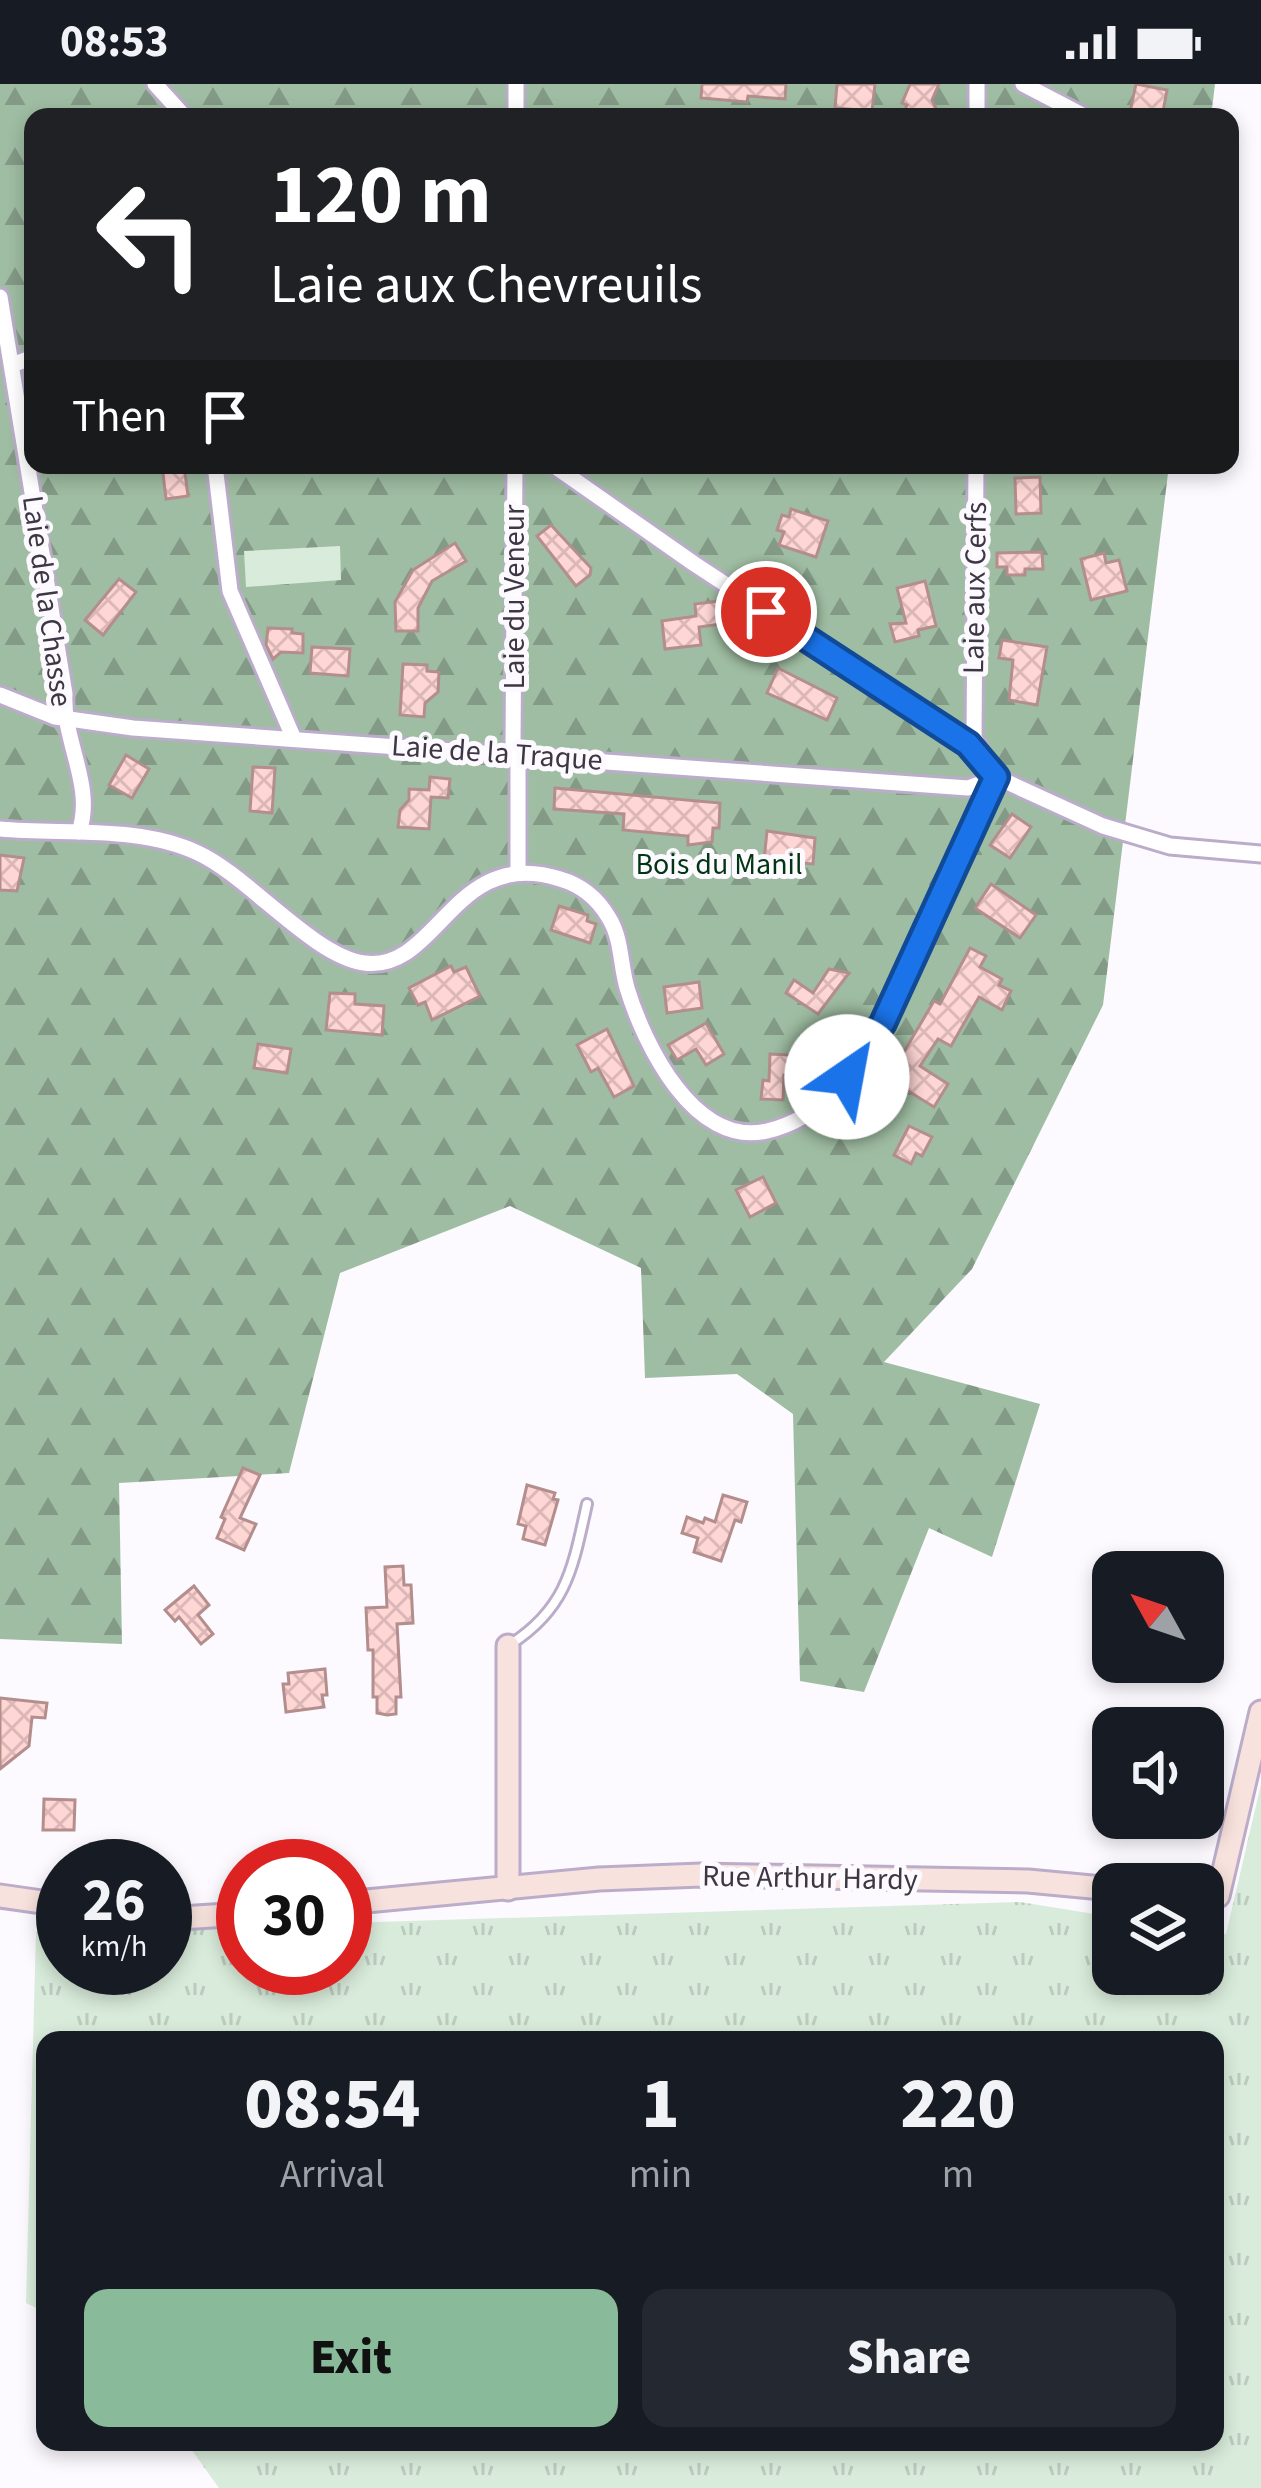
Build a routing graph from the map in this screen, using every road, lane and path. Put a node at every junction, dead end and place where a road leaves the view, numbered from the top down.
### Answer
1 (155, 84) edge
2 (1023, 84) edge
3 (177, 108) edge
4 (1070, 108) edge
5 (0, 297) edge
6 (24, 360) edge
7 (11, 365) junction
8 (24, 444) edge
9 (29, 474) edge
10 (216, 474) edge
11 (515, 474) edge
12 (566, 474) edge
13 (976, 474) edge
14 (0, 694) edge
15 (64, 718) junction
16 (294, 739) junction
17 (518, 755) junction
18 (996, 777) junction
19 (0, 830) edge
20 (80, 832) junction
21 (1261, 854) edge
22 (518, 872) junction
23 (587, 1504) dead end
24 (508, 1646) joint
25 (1261, 1712) edge
26 (1219, 1863) edge
27 (1092, 1886) edge
28 (508, 1889) junction
29 (0, 1896) edge
30 (36, 1901) edge
31 (372, 1901) edge

1 - 3 street
2 - 4 street
5 - 7 street, Laie de la Chasse
6 - 7 street
7 - 8 street, Laie de la Chasse
9 - 15 street, Laie de la Chasse
10 - 16 street
11 - 17 street, Laie du Veneur
12 - 18 street
13 - 18 street, Laie aux Cerfs
14 - 15 street, Laie de la Traque
15 - 16 street, Laie de la Traque
15 - 20 street, Laie de la Chasse
16 - 17 street, Laie de la Traque
17 - 18 street, Laie de la Traque
17 - 22 street, Laie du Veneur
18 - 21 street
18 - 22 street
19 - 20 street
20 - 22 street
23 - 24 lane
24 - 28 street
25 - 26 street
27 - 28 street, Rue Arthur Hardy
28 - 31 street, Rue Arthur Hardy
29 - 30 street

